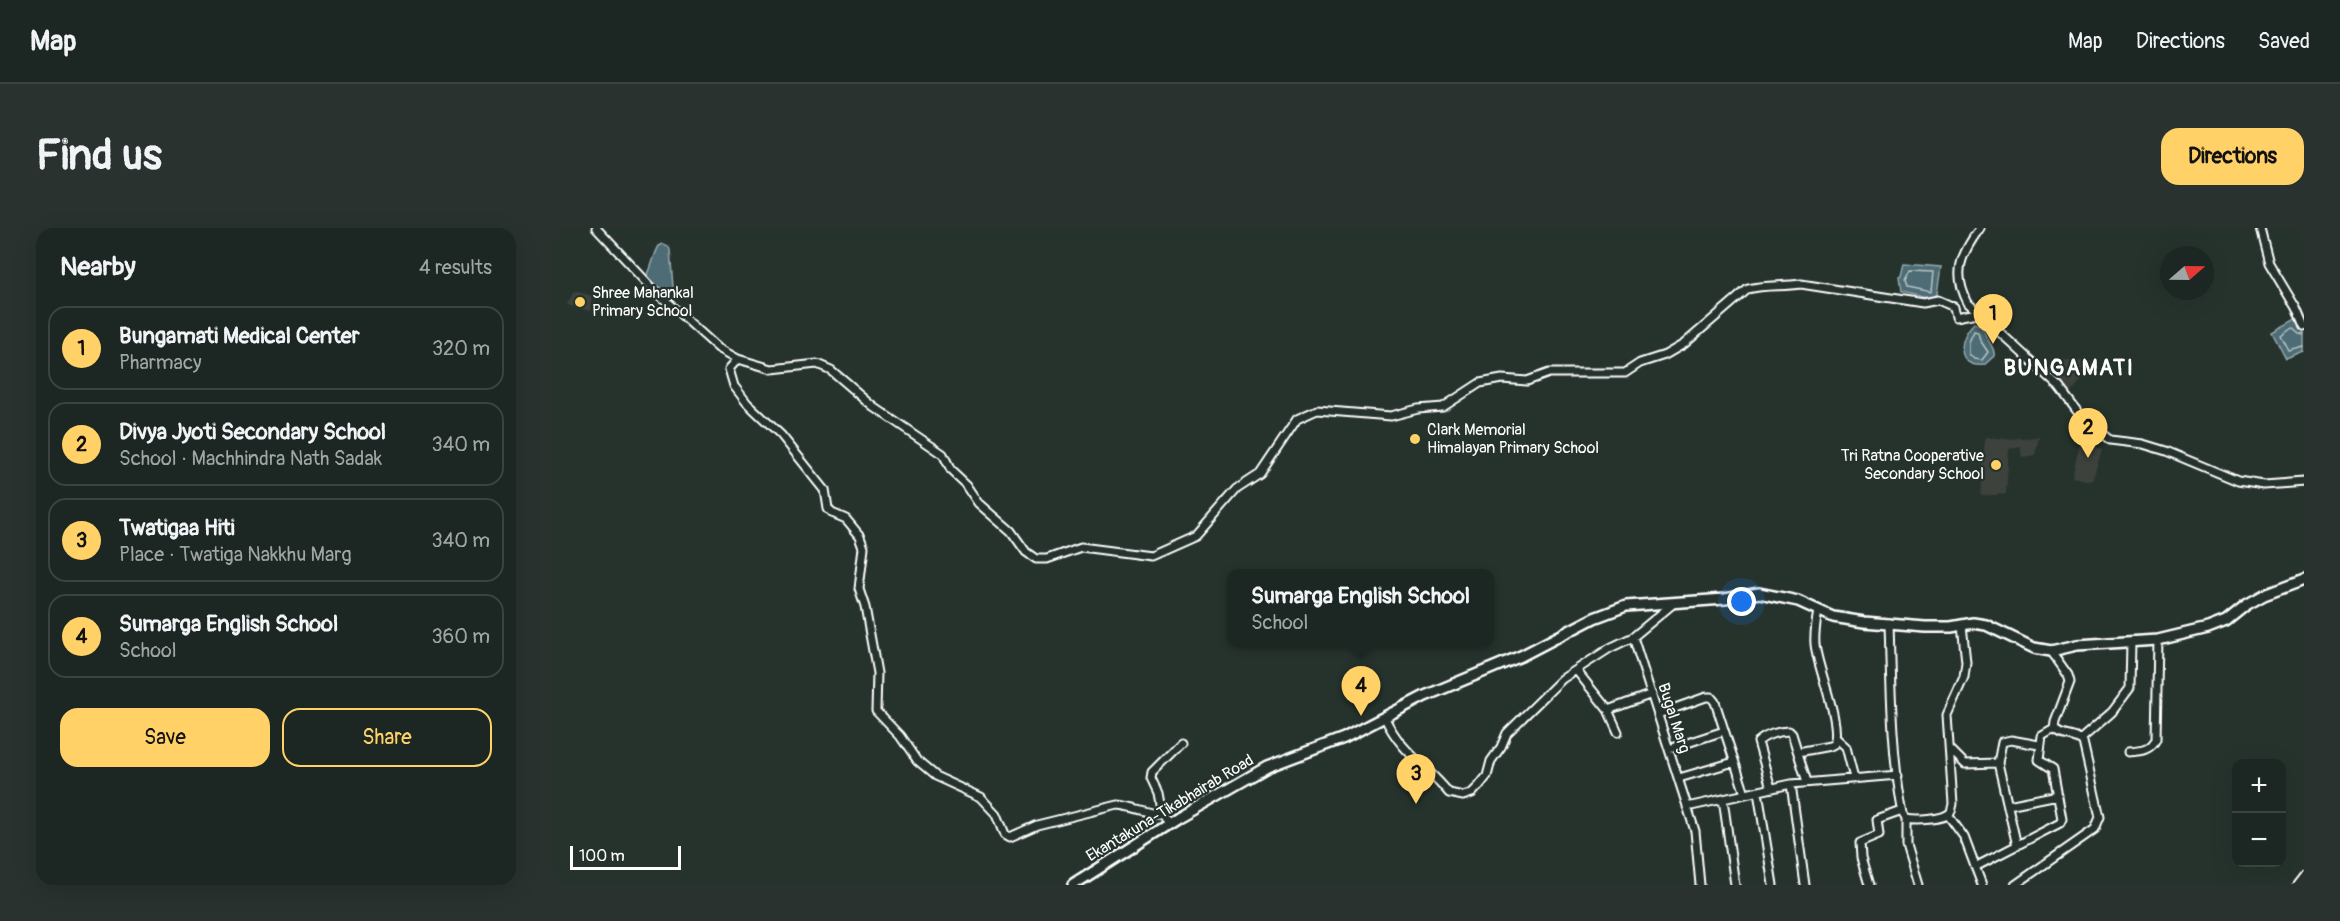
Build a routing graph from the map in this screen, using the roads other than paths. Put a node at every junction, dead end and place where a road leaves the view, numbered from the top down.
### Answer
1 (596, 228) edge
2 (1980, 228) edge
3 (2260, 228) edge
4 (2300, 308) edge
5 (1977, 313) junction
6 (2304, 327) edge
7 (738, 359) junction
8 (2304, 482) edge
9 (2304, 580) edge
10 (1674, 603) junction
11 (1818, 611) junction
12 (1889, 623) junction
13 (1962, 625) junction
14 (1633, 638) junction
15 (2158, 640) junction
16 (2131, 642) junction
17 (2051, 651) junction
18 (1576, 670) junction
19 (1652, 694) junction
20 (1608, 710) junction
21 (1659, 714) junction
22 (1385, 718) junction
23 (2054, 729) junction
24 (1724, 731) junction
25 (1618, 732) dead end
26 (1836, 738) junction
27 (2081, 739) junction
28 (1181, 743) dead end
29 (2039, 745) junction
30 (1669, 749) junction
31 (1950, 749) junction
32 (1798, 752) junction
33 (2128, 752) dead end
34 (1734, 762) junction
35 (1998, 763) junction
36 (1898, 775) junction
37 (1854, 777) junction
38 (1679, 778) junction
39 (1807, 782) junction
40 (1791, 784) junction
41 (1772, 788) junction
42 (1758, 792) junction
43 (1745, 794) junction
44 (2058, 795) junction
45 (1723, 799) junction
46 (2008, 805) junction
47 (1688, 807) junction
48 (1902, 811) junction
49 (1162, 815) junction
50 (1948, 815) junction
51 (1906, 819) junction
52 (1174, 821) junction
53 (2017, 846) junction
54 (1975, 867) junction
55 (2304, 876) edge
56 (1073, 885) edge
57 (1700, 885) edge
58 (1735, 885) edge
59 (1773, 885) edge
60 (1805, 885) edge
61 (1869, 885) edge
62 (1918, 885) edge
63 (1982, 885) edge
64 (2014, 885) edge
65 (2297, 885) edge

1 - 7 street
2 - 5 street
3 - 4 street
4 - 6 street
5 - 7 street
5 - 8 street
7 - 49 street
9 - 15 main road, Ekantakuna-Tikabhairab Road
10 - 11 main road, Ekantakuna-Tikabhairab Road
10 - 14 street
10 - 22 main road, Ekantakuna-Tikabhairab Road
11 - 12 main road, Ekantakuna-Tikabhairab Road
11 - 26 street
12 - 13 main road, Ekantakuna-Tikabhairab Road
12 - 36 street
13 - 17 main road, Ekantakuna-Tikabhairab Road
13 - 31 street
14 - 18 street
14 - 19 street, Bugal Marg
15 - 16 main road, Ekantakuna-Tikabhairab Road
15 - 33 street
16 - 17 main road, Ekantakuna-Tikabhairab Road
16 - 27 street
17 - 23 street
18 - 20 street
18 - 22 street
19 - 20 street
19 - 21 street, Bugal Marg
20 - 25 street
21 - 24 street
21 - 30 street, Bugal Marg
22 - 52 main road, Ekantakuna-Tikabhairab Road
23 - 27 street
23 - 29 street
24 - 30 street
24 - 34 street
26 - 32 street
26 - 37 street
27 - 64 street
28 - 49 street
29 - 35 street
29 - 44 street
30 - 38 street, Bugal Marg
31 - 35 street
31 - 50 street
32 - 39 street
32 - 41 street
34 - 38 street
34 - 43 street
35 - 46 street
36 - 37 street
36 - 48 street
37 - 39 street
38 - 47 street, Bugal Marg
39 - 40 street
40 - 41 street
40 - 60 street
41 - 42 street
42 - 43 street
42 - 59 street
43 - 45 street
44 - 46 street
44 - 53 street
45 - 47 street
45 - 58 street
46 - 53 street
47 - 57 street, Bugal Marg
48 - 51 street
48 - 61 street
49 - 52 street
50 - 51 street
50 - 54 street
51 - 62 street
52 - 56 main road, Ekantakuna-Tikabhairab Road
53 - 54 street
54 - 63 street
55 - 65 street

